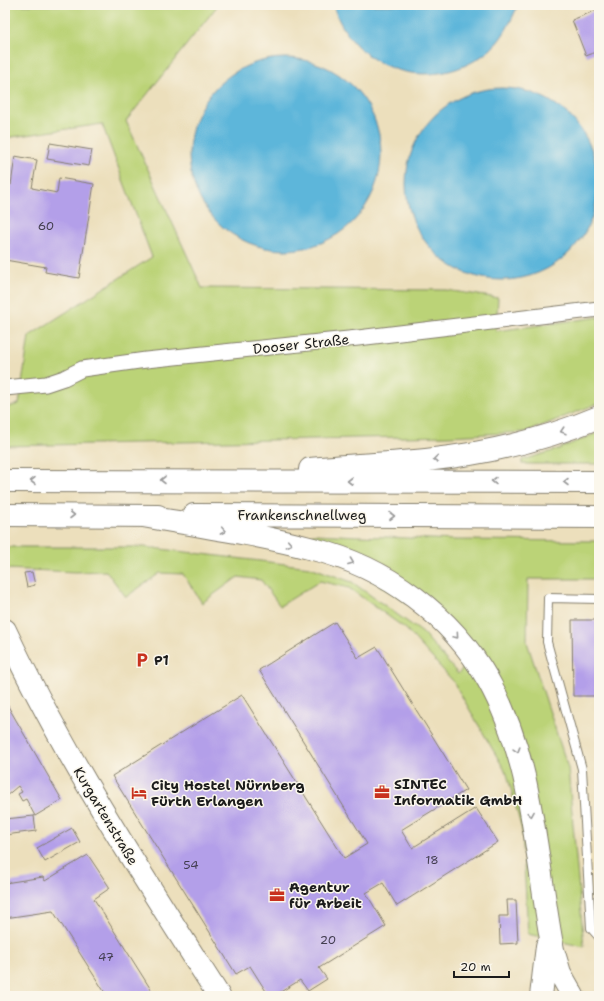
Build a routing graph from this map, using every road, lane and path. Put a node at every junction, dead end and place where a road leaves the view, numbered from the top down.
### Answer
1 (599, 309) edge
2 (5, 388) edge
3 (599, 417) edge
4 (202, 480) junction
5 (5, 481) edge
6 (599, 482) edge
7 (5, 515) edge
8 (143, 516) junction
9 (599, 517) edge
10 (599, 599) edge
11 (5, 630) edge
12 (549, 929) junction
13 (599, 937) edge
14 (219, 996) edge
15 (541, 996) edge
16 (572, 996) edge

1 - 2 street, Dooser Straße
3 -> 4 main road
4 -> 5 main road
6 -> 4 main road
7 -> 8 main road, Frankenschnellweg
8 -> 9 main road, Frankenschnellweg
8 -> 12 main road
10 - 13 lane
11 - 14 main road, Kurgartenstraße
12 - 15 main road
12 - 16 main road

